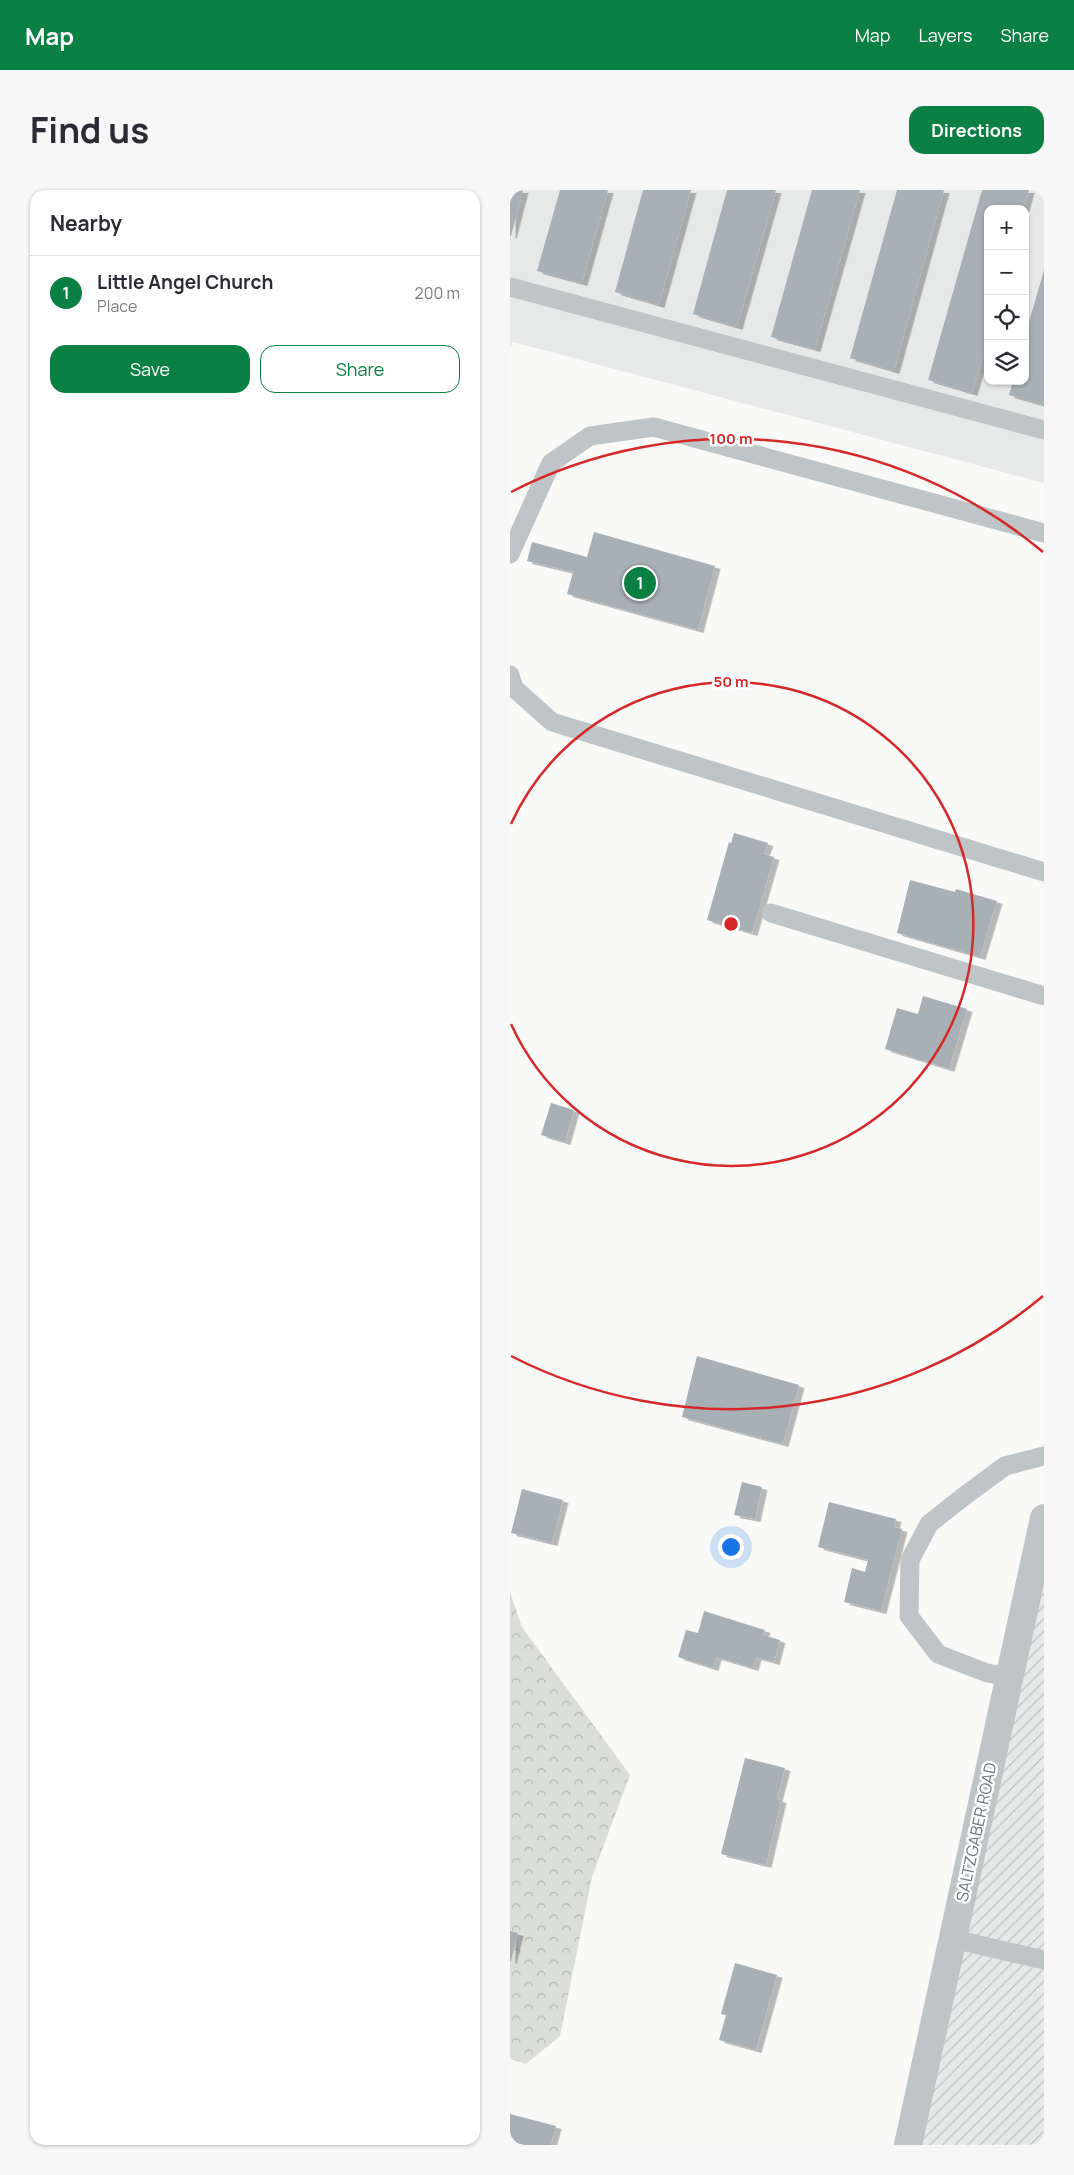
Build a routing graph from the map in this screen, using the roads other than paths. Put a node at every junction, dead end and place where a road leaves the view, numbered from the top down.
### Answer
1 (510, 287) edge
2 (1044, 430) edge
3 (1044, 534) edge
4 (510, 554) edge
5 (510, 675) edge
6 (1044, 872) edge
7 (771, 913) dead end
8 (1044, 996) edge
9 (1044, 1456) edge
10 (1044, 1518) edge
11 (1010, 1677) junction
12 (953, 1939) junction
13 (1044, 1960) edge
14 (908, 2145) edge

1 - 2 lane
3 - 4 lane
5 - 6 lane
7 - 8 lane
9 - 11 lane
10 - 11 street, SALTZGABER ROAD
11 - 12 street, SALTZGABER ROAD
12 - 13 lane
12 - 14 street, SALTZGABER ROAD

